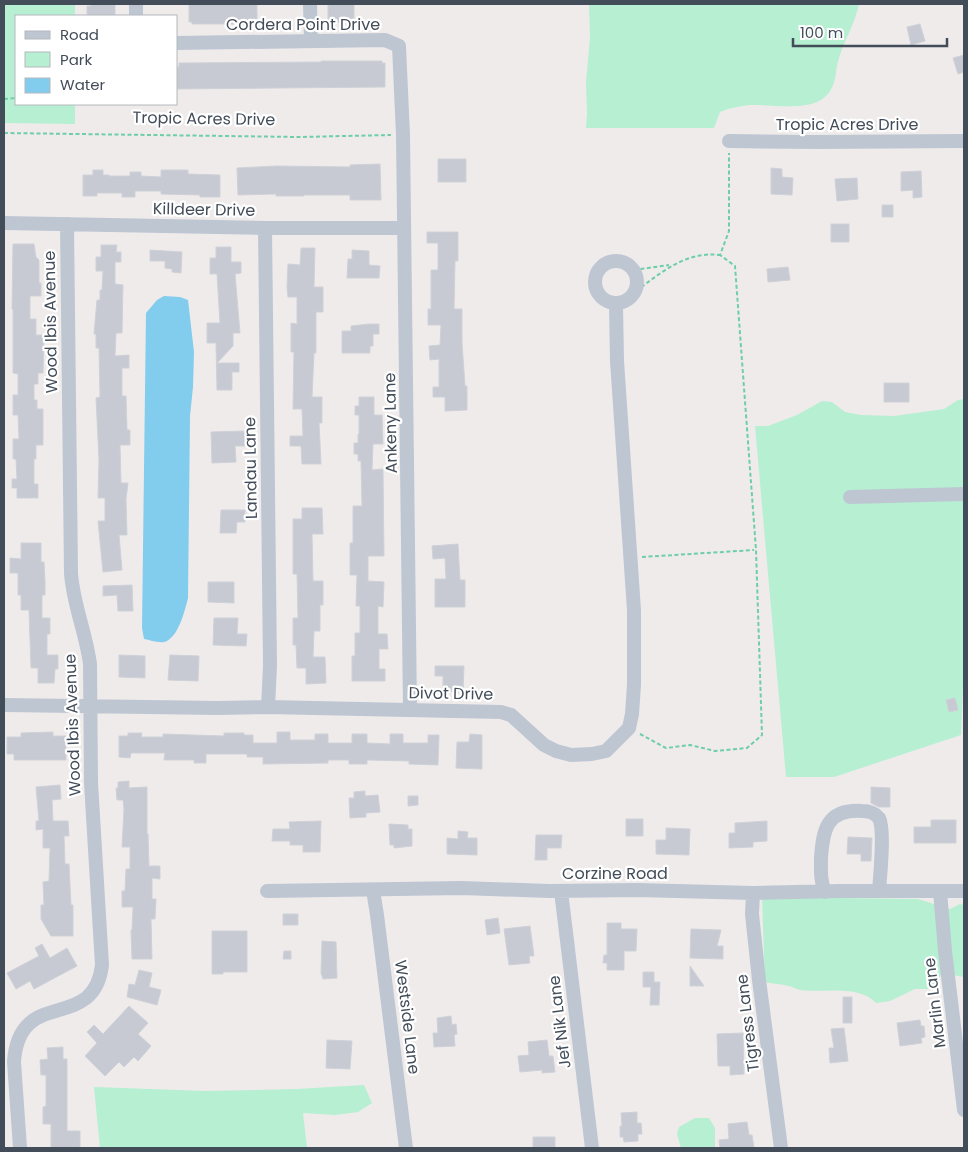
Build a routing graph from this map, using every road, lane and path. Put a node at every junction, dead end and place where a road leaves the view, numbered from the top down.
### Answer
1 (310, 4) edge
2 (311, 41) junction
3 (178, 43) edge
4 (4, 133) edge
5 (404, 135) junction
6 (729, 141) joint
7 (964, 142) edge
8 (4, 223) edge
9 (67, 224) junction
10 (265, 228) junction
11 (404, 228) junction
12 (720, 255) junction
13 (672, 265) junction
14 (634, 270) junction
15 (636, 292) junction
16 (616, 304) junction
17 (964, 494) edge
18 (850, 497) dead end
19 (756, 550) junction
20 (630, 559) junction
21 (4, 705) edge
22 (90, 706) junction
23 (268, 707) junction
24 (410, 710) junction
25 (629, 728) junction
26 (373, 890) junction
27 (267, 891) dead end
28 (561, 891) junction
29 (880, 891) junction
30 (940, 891) junction
31 (825, 892) junction
32 (964, 892) edge
33 (753, 893) junction
34 (964, 1110) edge
35 (20, 1148) edge
36 (406, 1148) edge
37 (592, 1148) edge
38 (782, 1148) edge

1 - 2 street
2 - 3 street, Cordera Point Drive
2 - 5 street, Cordera Point Drive
4 - 5 path, Tropic Acres Drive
5 - 11 street, Ankeny Lane
6 - 7 street, Tropic Acres Drive
6 - 12 path
8 - 9 street, Killdeer Drive
9 - 10 street, Killdeer Drive
9 - 22 street, Wood Ibis Avenue
10 - 11 street, Killdeer Drive
10 - 23 street, Landau Lane
11 - 24 street, Ankeny Lane
12 - 13 path
12 - 19 path
13 - 14 path
13 - 15 path
14 - 15 street
14 - 16 street
15 - 16 street
16 - 20 street
17 - 18 street
19 - 20 path
19 - 25 path
20 - 25 street
21 - 22 street, Divot Drive
22 - 23 street, Divot Drive
22 - 35 street, Wood Ibis Avenue
23 - 24 street, Divot Drive
24 - 25 street, Divot Drive
26 - 27 street, Corzine Road
26 - 28 street, Corzine Road
26 - 36 street, Westside Lane
28 - 33 street, Corzine Road
28 - 37 street, Jef Nik Lane
29 - 30 street, Corzine Road
29 - 31 street, Corzine Road
29 - 31 street
30 - 32 street, Corzine Road
30 - 34 street, Marlin Lane
31 - 33 street, Corzine Road
33 - 38 street, Tigress Lane

